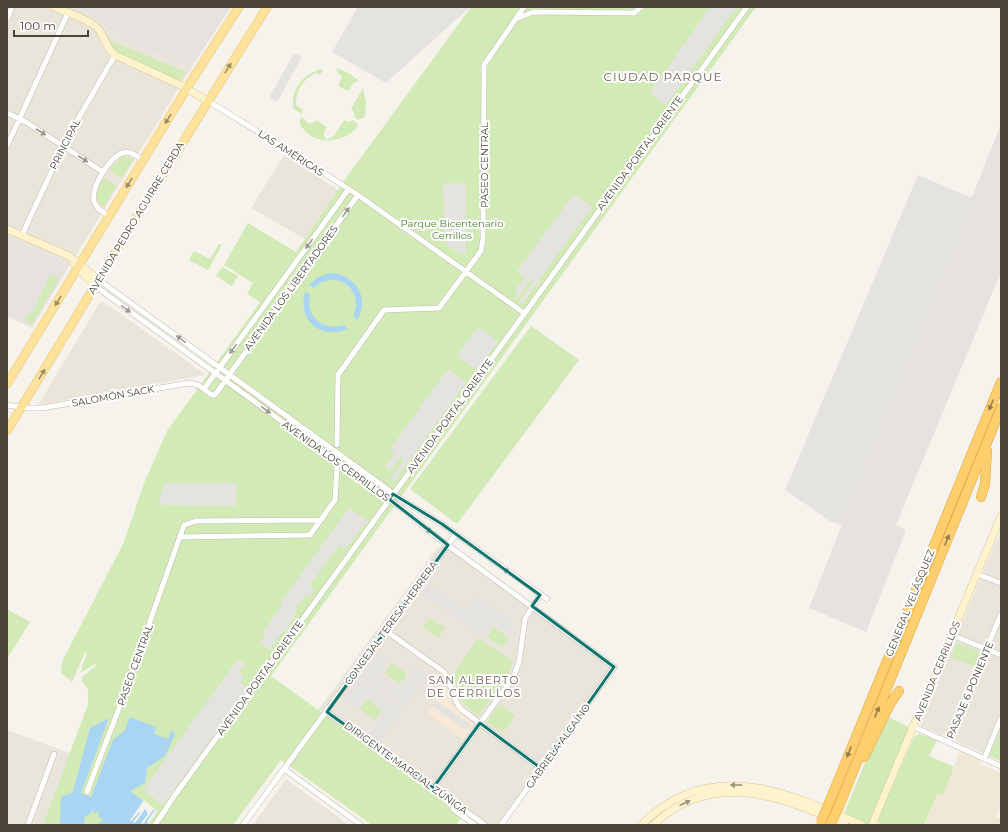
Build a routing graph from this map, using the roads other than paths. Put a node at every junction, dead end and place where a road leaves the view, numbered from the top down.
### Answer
1 (12, 7) edge
2 (54, 7) edge
3 (239, 7) edge
4 (267, 7) edge
5 (528, 7) edge
6 (640, 7) edge
7 (746, 7) edge
8 (523, 8) edge
9 (68, 13) junction
10 (7, 19) edge
11 (515, 19) junction
12 (114, 55) junction
13 (187, 88) junction
14 (208, 101) junction
15 (7, 113) edge
16 (19, 118) junction
17 (7, 146) edge
18 (63, 146) junction
19 (143, 160) junction
20 (103, 172) junction
21 (348, 190) junction
22 (358, 196) junction
23 (109, 216) junction
24 (7, 229) edge
25 (22, 236) junction
26 (80, 266) junction
27 (466, 271) junction
28 (97, 283) junction
29 (524, 313) junction
30 (219, 366) junction
31 (215, 373) junction
32 (229, 374) junction
33 (225, 380) junction
34 (1001, 382) edge
35 (7, 384) edge
36 (204, 389) junction
37 (215, 394) joint
38 (7, 405) edge
39 (22, 407) junction
40 (1001, 408) edge
41 (7, 431) edge
42 (988, 439) junction
43 (337, 445) dead end
44 (338, 467) dead end
45 (393, 494) junction
46 (981, 497) dead end
47 (389, 499) junction
48 (1001, 516) edge
49 (320, 520) junction
50 (456, 534) junction
51 (179, 537) junction
52 (448, 545) junction
53 (977, 574) junction
54 (1001, 584) edge
55 (540, 595) junction
56 (547, 600) dead end
57 (532, 606) junction
58 (1001, 614) edge
59 (386, 631) junction
60 (952, 635) junction
61 (987, 650) junction
62 (1001, 655) edge
63 (614, 667) joint
64 (899, 691) dead end
65 (327, 712) junction
66 (1001, 718) edge
67 (480, 723) junction
68 (914, 727) junction
69 (948, 742) junction
70 (54, 754) dead end
71 (984, 759) junction
72 (1001, 766) edge
73 (284, 769) junction
74 (542, 769) junction
75 (846, 787) junction
76 (433, 788) junction
77 (87, 792) dead end
78 (453, 809) dead end
79 (820, 823) edge
80 (28, 825) edge
81 (155, 825) edge
82 (243, 825) edge
83 (361, 825) edge
84 (475, 825) edge
85 (485, 825) edge
86 (501, 825) edge
87 (641, 825) edge
88 (653, 825) edge
89 (830, 825) edge
90 (844, 825) edge
91 (862, 825) edge
92 (872, 825) edge

1 - 10 street
2 - 9 main road
3 - 13 main road
14 -> 4 main road, AVENIDA PEDRO AGUIRRE CERDA
5 - 8 street
6 - 11 street
7 - 29 street, AVENIDA PORTAL ORIENTE
8 - 11 street, PASEO CENTRAL
9 - 12 main road
9 - 16 street
11 - 27 street, PASEO CENTRAL
12 - 13 main road, LAS AMÉRICAS
12 - 18 street, PRINCIPAL
13 - 14 main road, LAS AMÉRICAS
13 -> 19 main road
14 - 21 street, LAS AMÉRICAS
14 - 28 main road, AVENIDA PEDRO AGUIRRE CERDA
15 - 16 street
16 - 17 street
16 -> 18 street
18 -> 20 street
18 - 25 street, PRINCIPAL
19 - 20 street
19 -> 23 main road
20 - 23 street
21 - 22 street, LAS AMÉRICAS
21 -> 30 street, AVENIDA LOS LIBERTADORES
22 - 27 street, LAS AMÉRICAS
32 -> 22 street, AVENIDA LOS LIBERTADORES
23 - 26 main road
24 - 25 main road, AVENIDA LOS CERRILLOS
25 - 26 main road, AVENIDA LOS CERRILLOS
26 - 28 main road, AVENIDA LOS CERRILLOS
26 -> 35 main road
27 - 29 street, LAS AMÉRICAS
27 - 43 street, PASEO CENTRAL
30 -> 28 street, AVENIDA LOS CERRILLOS
28 -> 31 street, AVENIDA LOS CERRILLOS
39 -> 28 main road, AVENIDA PEDRO AGUIRRE CERDA
29 - 45 street, AVENIDA PORTAL ORIENTE
30 - 31 street, AVENIDA LOS LIBERTADORES
30 - 32 street, AVENIDA LOS CERRILLOS
31 - 33 street, AVENIDA LOS CERRILLOS
31 - 36 street, AVENIDA LOS LIBERTADORES
32 - 33 street, AVENIDA LOS LIBERTADORES
32 - 45 street, AVENIDA LOS CERRILLOS
33 - 37 street, AVENIDA LOS LIBERTADORES
33 -> 47 street, AVENIDA LOS CERRILLOS
34 -> 79 highway, GENERAL VELÁSQUEZ, bridge
36 - 37 street, SALOMÓN SACK
36 - 39 street, SALOMÓN SACK
38 - 39 street, SALOMÓN SACK
39 - 41 main road, AVENIDA PEDRO AGUIRRE CERDA
40 - 42 highway, GENERAL VELÁSQUEZ
42 - 46 highway
75 -> 42 highway, GENERAL VELÁSQUEZ
44 - 49 street
45 - 47 street, AVENIDA PORTAL ORIENTE
45 - 50 street, AVENIDA LOS CERRILLOS
47 -> 52 street, AVENIDA LOS CERRILLOS
47 - 81 street, AVENIDA PORTAL ORIENTE
48 - 53 main road, AVENIDA CERRILLOS
49 - 51 street
49 - 51 street, PASEO CENTRAL
50 - 52 street, CONCEJAL TERESA HERRERA
55 -> 50 street, AVENIDA LOS CERRILLOS
51 - 77 street, PASEO CENTRAL
52 - 57 street, AVENIDA LOS CERRILLOS
52 - 59 street, CONCEJAL TERESA HERRERA
53 - 54 street
53 - 60 main road, AVENIDA CERRILLOS
55 - 56 street, AVENIDA LOS CERRILLOS
55 - 57 street
57 - 63 street, AVENIDA LOS CERRILLOS
57 - 67 street
58 - 61 street, PASAJE 6 PONIENTE
59 - 65 street, CONCEJAL TERESA HERRERA
59 - 67 street
60 - 61 street
60 - 68 main road, AVENIDA CERRILLOS
61 - 62 street
61 - 69 street, PASAJE 6 PONIENTE
63 - 74 street, GABRIELA ALCAÍNO
64 - 75 highway
65 - 73 street, CONCEJAL TERESA HERRERA
65 - 76 street, DIRIGENTE MARCIAL ZÚÑIGA
66 - 71 street
67 - 74 street
67 - 76 street
68 - 69 street
68 - 92 main road, AVENIDA CERRILLOS
69 - 71 street
70 - 80 street
71 - 72 street
73 - 82 street, CONCEJAL TERESA HERRERA
73 - 83 street
74 - 86 street, GABRIELA ALCAÍNO
75 - 89 highway, GENERAL VELÁSQUEZ, bridge
76 - 85 street, DIRIGENTE MARCIAL ZÚÑIGA
78 - 84 street
91 -> 87 main road
88 -> 90 main road

